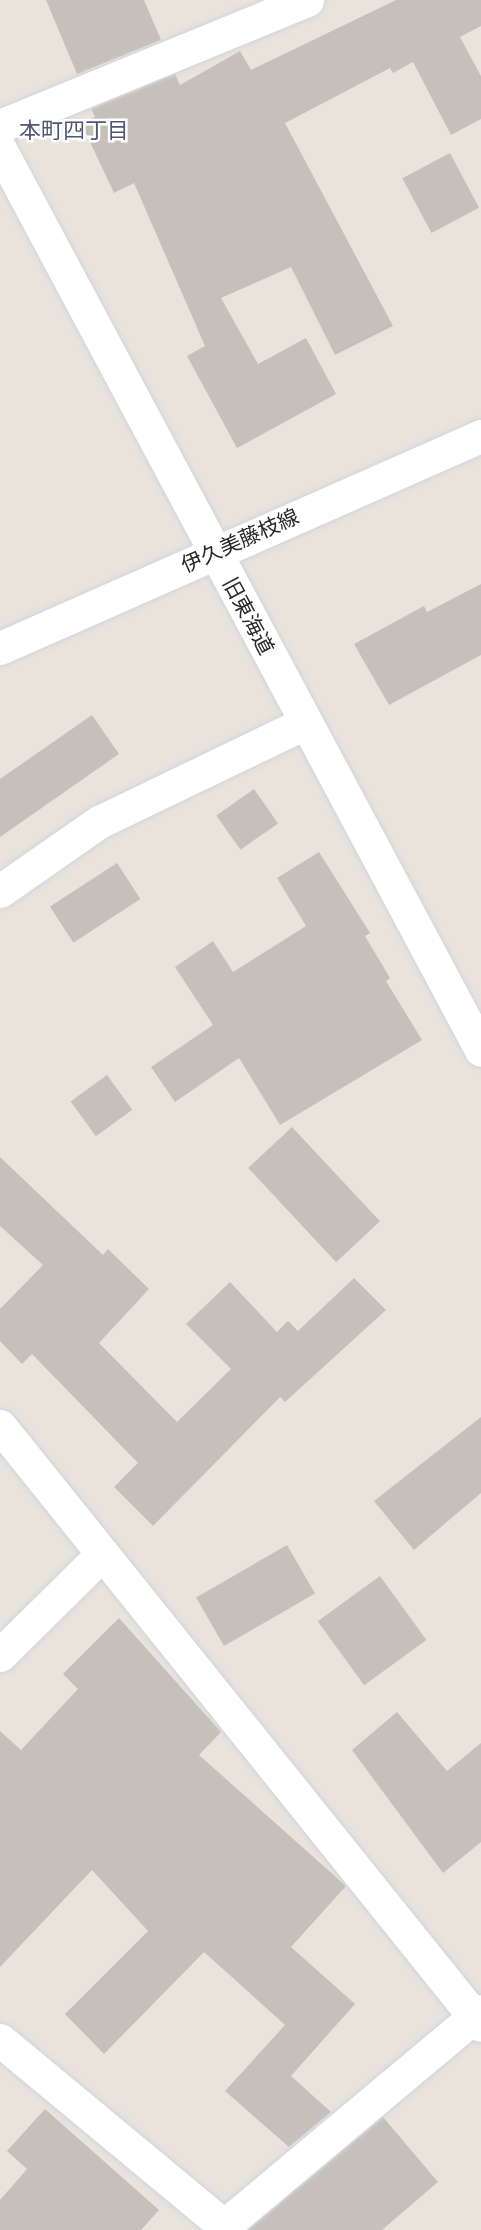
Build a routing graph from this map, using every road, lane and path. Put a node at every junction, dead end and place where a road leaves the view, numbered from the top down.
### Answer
1 (307, 0) edge
2 (0, 126) edge
3 (0, 149) edge
4 (481, 436) edge
5 (214, 552) junction
6 (0, 648) edge
7 (305, 723) junction
8 (0, 891) edge
9 (481, 1050) edge
10 (0, 1426) edge
11 (102, 1554) junction
12 (0, 1654) edge
13 (479, 2017) edge
14 (0, 2040) edge
15 (222, 2228) edge

1 - 2 street
3 - 5 street, 旧東海道
4 - 5 street, 伊久美藤枝線
5 - 6 street, 伊久美藤枝線
5 - 7 street, 旧東海道
7 - 8 street
7 - 9 street, 旧東海道
10 - 11 street
11 - 12 street
11 - 13 street
13 - 15 street
14 - 15 street

